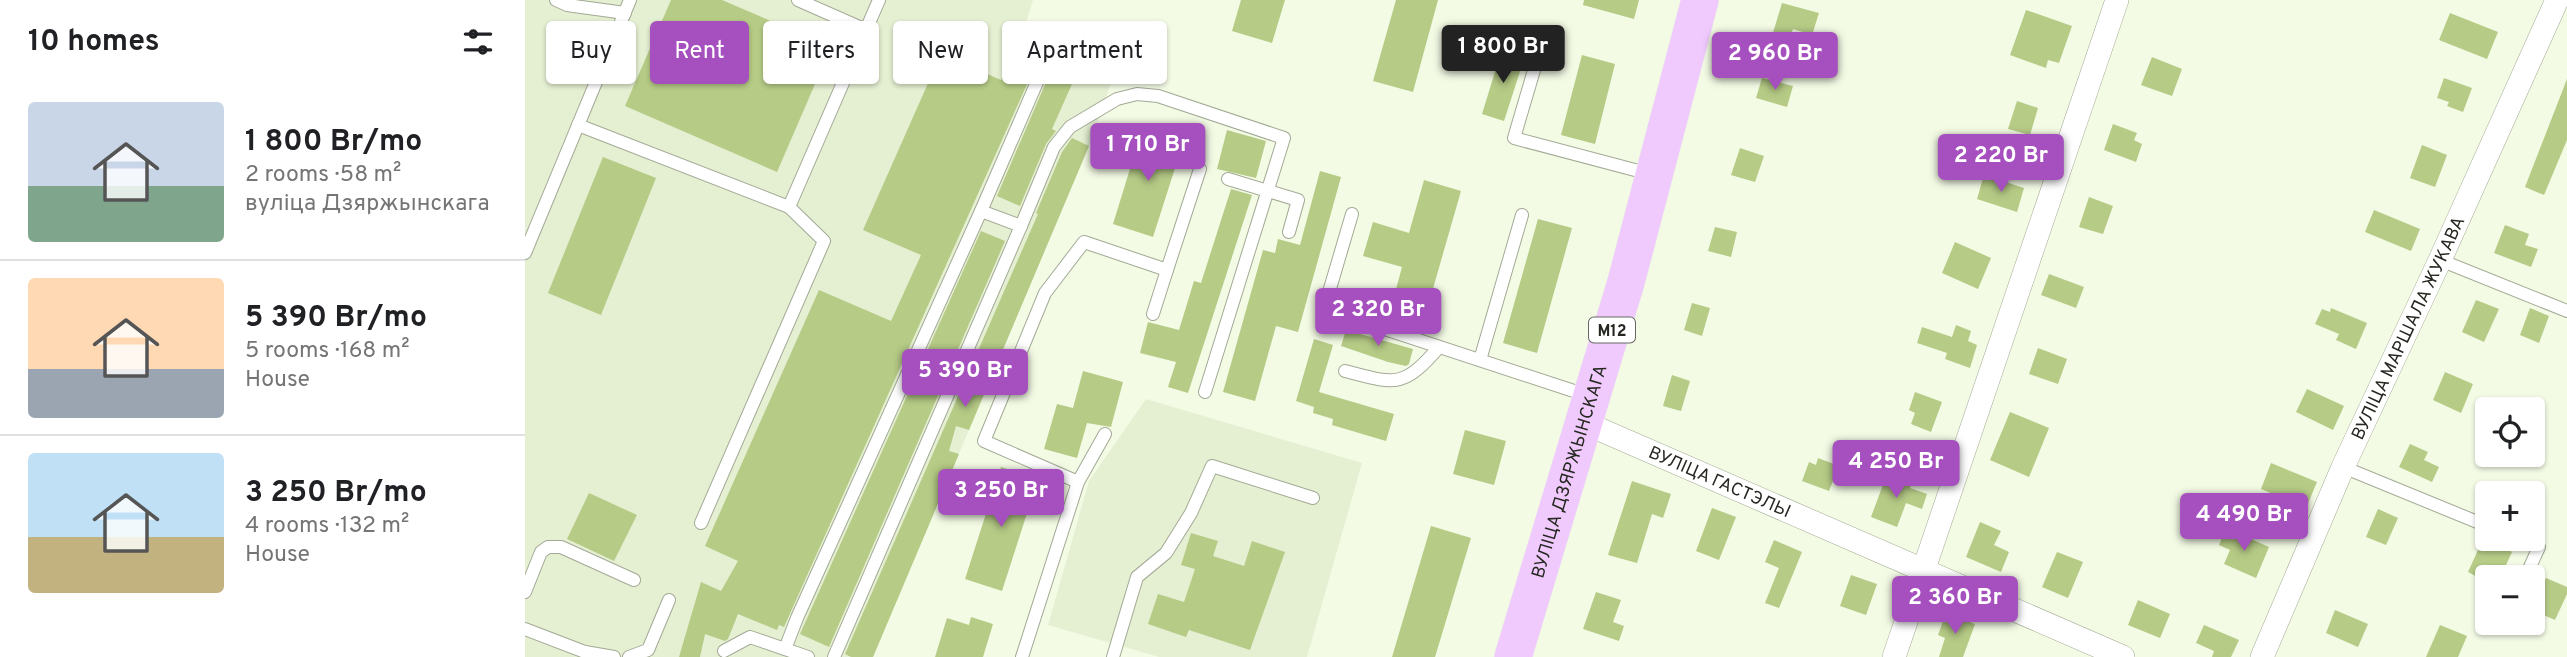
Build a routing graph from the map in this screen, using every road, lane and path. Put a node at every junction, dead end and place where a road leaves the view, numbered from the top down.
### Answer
1 (555, 0) edge
2 (798, 0) edge
3 (879, 0) edge
4 (1700, 0) edge
5 (2117, 0) edge
6 (2557, 0) edge
7 (628, 6) edge
8 (846, 21) edge
9 (870, 21) edge
10 (1537, 60) dead end
11 (843, 84) edge
12 (1036, 84) edge
13 (578, 125) junction
14 (1200, 169) dead end
15 (1654, 175) junction
16 (1228, 179) dead end
17 (1267, 190) junction
18 (789, 207) junction
19 (981, 211) junction
20 (1352, 214) dead end
21 (1522, 215) dead end
22 (1021, 226) junction
23 (1289, 232) dead end
24 (525, 253) edge
25 (2440, 260) junction
26 (1167, 270) junction
27 (2567, 312) edge
28 (1153, 314) dead end
29 (1439, 347) junction
30 (1480, 360) junction
31 (1345, 370) dead end
32 (1205, 392) dead end
33 (1589, 410) junction
34 (1105, 434) dead end
35 (2343, 467) junction
36 (1078, 482) junction
37 (1313, 498) dead end
38 (2475, 521) edge
39 (701, 523) dead end
40 (1922, 570) junction
41 (634, 580) dead end
42 (525, 592) edge
43 (669, 600) dead end
44 (525, 629) edge
45 (785, 649) junction
46 (724, 651) dead end
47 (614, 657) edge
48 (629, 657) edge
49 (808, 657) edge
50 (834, 657) edge
51 (1022, 657) edge
52 (1113, 657) edge
53 (1513, 657) edge
54 (1894, 657) edge
55 (2123, 657) edge
56 (2262, 657) edge

1 - 7 lane
2 - 8 lane
3 - 9 lane
4 - 15 main road, ВУЛІЦА ДЗЯРЖЫНСКАГА / М12
5 - 40 street
6 - 25 street, ВУЛІЦА МАРШАЛА ЖУКАВА
7 - 13 lane
10 - 15 lane
11 - 18 lane
12 - 19 lane
13 - 18 lane
13 - 24 lane
14 - 26 lane
15 - 33 main road, ВУЛІЦА ДЗЯРЖЫНСКАГА / М12
16 - 17 lane
17 - 22 lane
17 - 23 lane
17 - 32 lane
18 - 39 lane
19 - 22 lane
19 - 45 lane
20 - 29 lane
21 - 30 lane
22 - 50 lane
25 - 27 lane
25 - 35 street, ВУЛІЦА МАРШАЛА ЖУКАВА
26 - 28 lane
26 - 36 lane
29 - 30 lane
29 - 31 lane
30 - 33 lane
33 - 40 street, ВУЛІЦА ГАСТЭЛЫ
33 - 53 main road, ВУЛІЦА ДЗЯРЖЫНСКАГА / М12
34 - 36 lane
35 - 38 lane
35 - 56 street, ВУЛІЦА МАРШАЛА ЖУКАВА
36 - 51 lane
37 - 52 lane
40 - 54 street
40 - 55 street, ВУЛІЦА ГАСТЭЛЫ
41 - 42 lane
43 - 48 lane
44 - 47 lane
45 - 46 lane
45 - 49 lane

